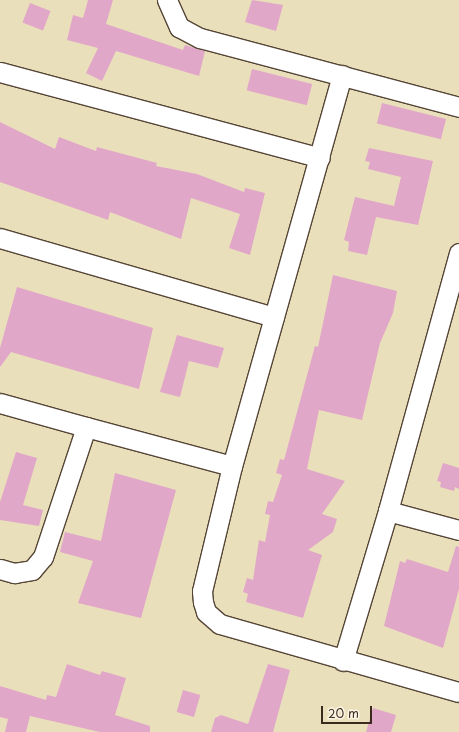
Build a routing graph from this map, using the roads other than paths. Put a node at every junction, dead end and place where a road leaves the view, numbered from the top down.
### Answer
1 (167, 0) edge
2 (0, 72) edge
3 (342, 75) junction
4 (459, 108) edge
5 (320, 158) junction
6 (0, 238) edge
7 (459, 253) edge
8 (274, 317) junction
9 (0, 402) edge
10 (86, 427) junction
11 (232, 466) junction
12 (388, 511) junction
13 (459, 530) edge
14 (0, 569) edge
15 (343, 660) junction
16 (459, 692) edge

1 - 3 street
2 - 5 street
3 - 4 street
3 - 5 street
5 - 8 street
6 - 8 street
7 - 12 street
8 - 11 street
9 - 10 street
10 - 11 street
10 - 14 street
11 - 15 street
12 - 13 street
12 - 15 street
15 - 16 street

